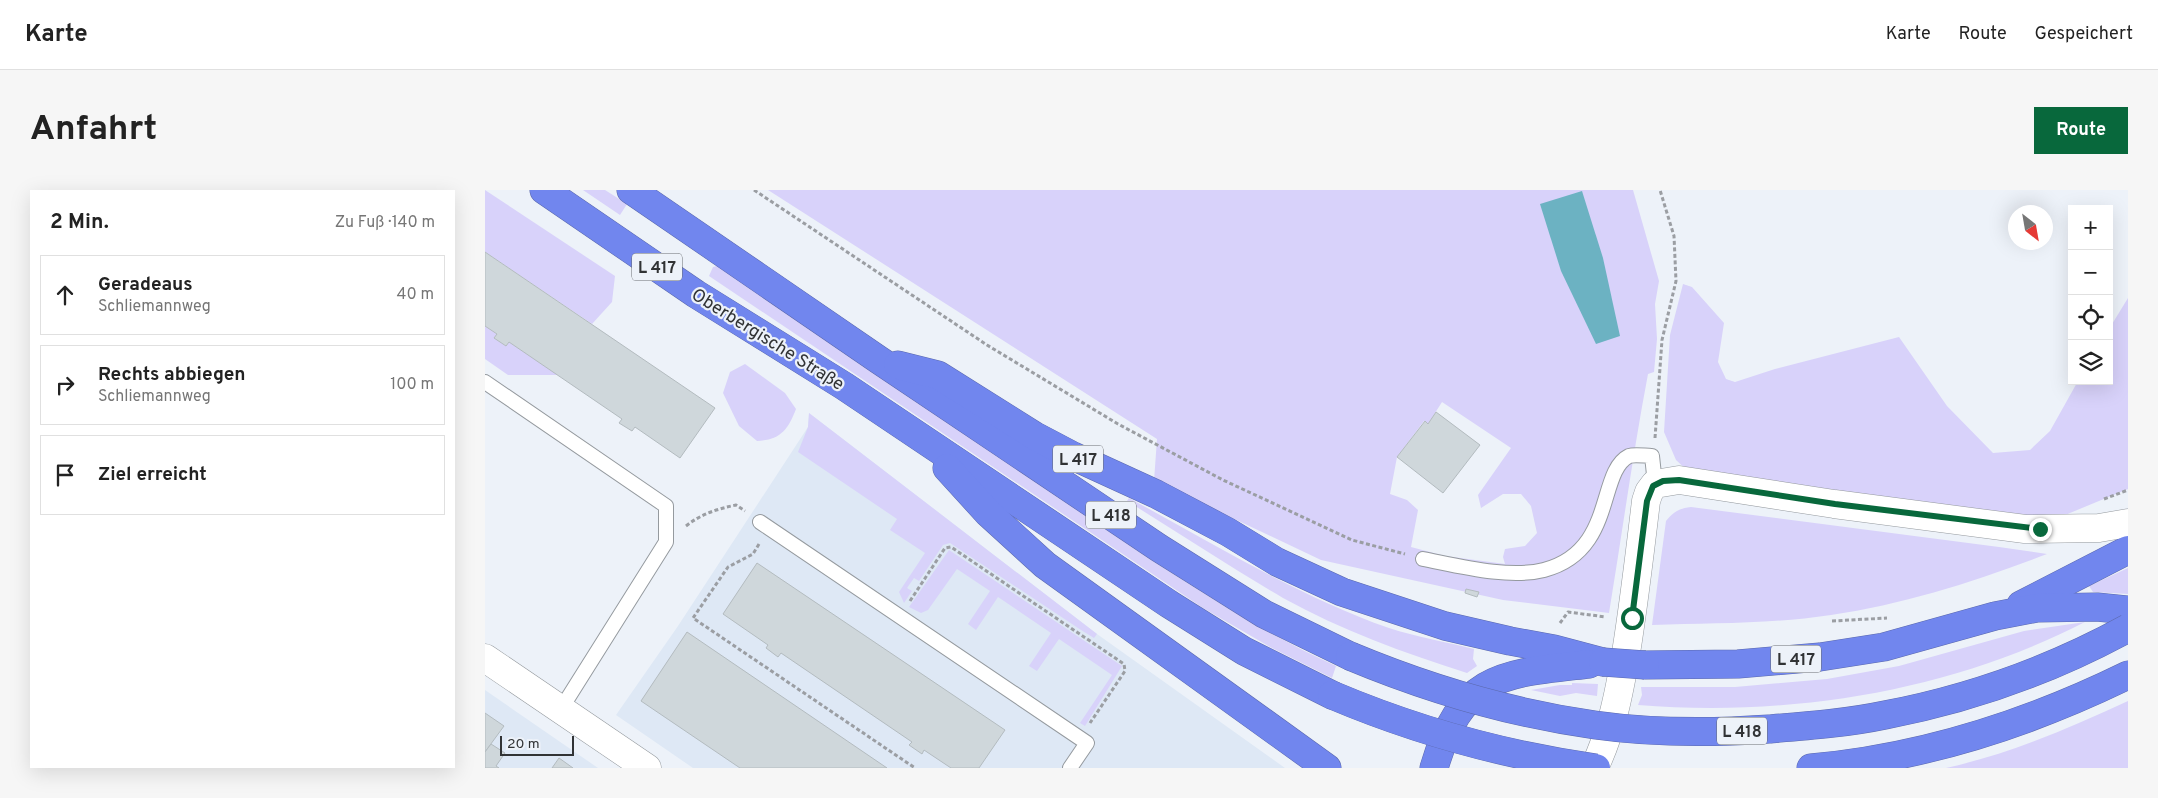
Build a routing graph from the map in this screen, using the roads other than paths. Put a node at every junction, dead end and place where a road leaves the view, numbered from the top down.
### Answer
1 (544, 190) edge
2 (631, 190) edge
3 (879, 360) junction
4 (485, 382) edge
5 (918, 436) junction
6 (1655, 484) junction
7 (2128, 523) edge
8 (765, 525) road end
9 (2128, 550) edge
10 (1423, 559) road end
11 (2128, 610) edge
12 (1995, 616) junction
13 (2128, 628) edge
14 (485, 658) edge
15 (1603, 662) junction
16 (2128, 675) edge
17 (561, 709) junction
18 (647, 768) edge
19 (1070, 768) edge
20 (1327, 768) edge
21 (1434, 768) edge
22 (1595, 768) edge
23 (1811, 768) edge

1 - 5 highway, Oberbergische Straße / L 417
2 - 3 highway, L 417
3 - 13 highway, L 418, bridge
3 - 15 highway, L 417
4 - 17 lane
5 - 20 highway, L 417
5 - 22 highway, L 418, bridge
6 - 7 street
6 - 10 lane
6 - 22 street
8 - 19 lane
9 - 12 highway, L 417
11 - 12 highway, L 417
12 - 15 highway, L 417, bridge
14 - 17 street
15 - 21 highway, L 417
16 - 23 highway
17 - 18 street

